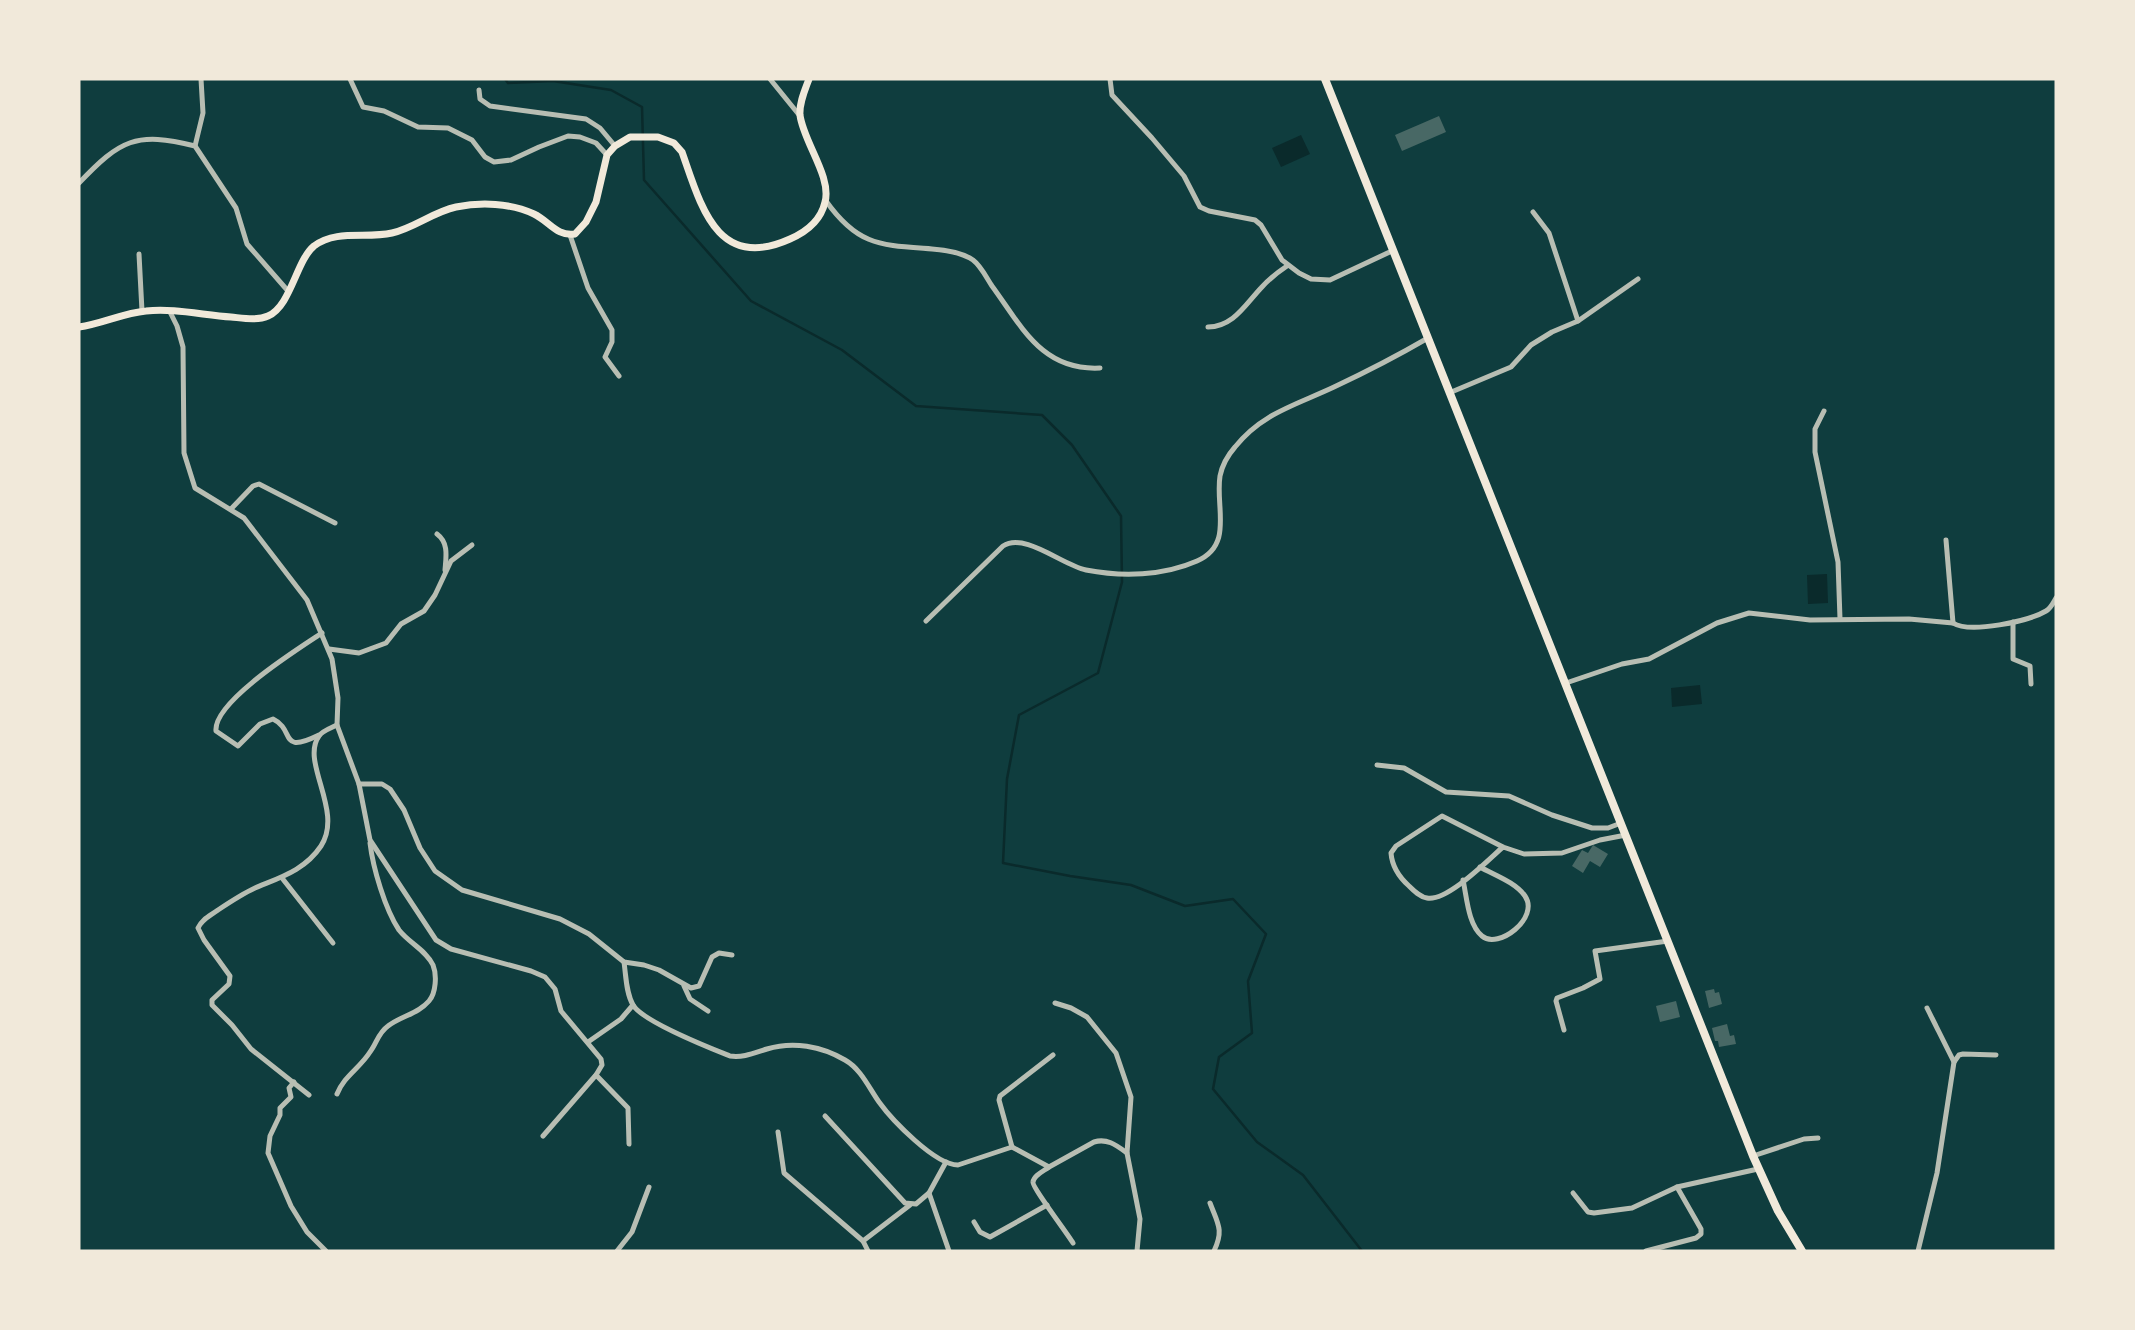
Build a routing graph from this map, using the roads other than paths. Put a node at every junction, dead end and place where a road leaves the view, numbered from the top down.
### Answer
1 (201, 79) edge
2 (350, 79) edge
3 (769, 79) edge
4 (808, 79) edge
5 (1110, 79) edge
6 (1325, 79) edge
7 (479, 90) dead end
8 (800, 116) junction
9 (195, 146) junction
10 (615, 146) junction
11 (607, 155) junction
12 (79, 183) edge
13 (826, 201) junction
14 (1533, 212) dead end
15 (569, 235) junction
16 (1394, 250) junction
17 (139, 254) dead end
18 (1287, 266) junction
19 (1637, 279) dead end
20 (288, 291) junction
21 (142, 312) junction
22 (170, 312) junction
23 (1578, 321) junction
24 (79, 327) edge
25 (1208, 327) dead end
26 (1428, 338) junction
27 (1100, 368) dead end
28 (619, 376) dead end
29 (1450, 393) junction
30 (1824, 411) dead end
31 (231, 509) junction
32 (335, 523) dead end
33 (438, 534) dead end
34 (1946, 540) dead end
35 (472, 545) dead end
36 (445, 573) junction
37 (2056, 598) edge
38 (1840, 619) junction
39 (926, 621) dead end
40 (2013, 622) junction
41 (1953, 623) junction
42 (322, 633) junction
43 (328, 649) junction
44 (1566, 683) junction
45 (2031, 684) dead end
46 (337, 724) junction
47 (319, 735) junction
48 (1377, 765) dead end
49 (359, 785) junction
50 (1620, 823) junction
51 (1626, 835) junction
52 (370, 840) junction
53 (1503, 846) junction
54 (1480, 867) junction
55 (282, 878) junction
56 (1464, 880) junction
57 (1668, 941) junction
58 (333, 943) dead end
59 (732, 955) dead end
60 (624, 962) junction
61 (684, 986) junction
62 (1055, 1003) dead end
63 (632, 1005) junction
64 (1927, 1008) dead end
65 (708, 1011) dead end
66 (1564, 1030) dead end
67 (588, 1042) junction
68 (1053, 1055) dead end
69 (1996, 1055) dead end
70 (1954, 1062) junction
71 (596, 1075) junction
72 (294, 1082) junction
73 (337, 1094) dead end
74 (309, 1095) dead end
75 (825, 1116) dead end
76 (778, 1132) dead end
77 (543, 1136) dead end
78 (1818, 1139) dead end
79 (629, 1144) dead end
80 (1012, 1147) junction
81 (1126, 1153) junction
82 (1753, 1156) junction
83 (946, 1163) junction
84 (1049, 1167) junction
85 (1758, 1169) junction
86 (649, 1187) dead end
87 (1677, 1187) junction
88 (1573, 1192) dead end
89 (929, 1193) junction
90 (1210, 1203) dead end
91 (910, 1205) junction
92 (1047, 1205) junction
93 (974, 1222) dead end
94 (863, 1241) junction
95 (1073, 1243) dead end
96 (326, 1251) edge
97 (617, 1251) edge
98 (868, 1251) edge
99 (949, 1251) edge
100 (1137, 1251) edge
101 (1214, 1251) edge
102 (1646, 1251) edge
103 (1802, 1251) edge
104 (1918, 1251) edge

1 - 9 street
2 - 11 street
3 - 8 street
4 - 8 main road
5 - 18 street
6 - 16 highway
7 - 10 street
8 - 13 main road
9 - 12 street
9 - 20 street
10 - 11 main road
10 - 13 main road
11 - 15 main road
13 - 27 street
14 - 23 street
15 - 20 main road
15 - 28 street
16 - 18 street
16 - 26 highway
17 - 21 street
18 - 25 street
19 - 23 street
20 - 22 main road
21 - 22 main road
21 - 24 main road
22 - 31 street
23 - 29 street
26 - 29 highway
26 - 39 street
29 - 44 highway
30 - 38 street
31 - 32 street
31 - 42 street
33 - 36 street
34 - 41 street
35 - 36 street
36 - 43 street
37 - 40 street
38 - 41 street
38 - 44 street
40 - 41 street
40 - 45 street
42 - 43 street
42 - 47 street
43 - 46 street
44 - 50 highway
46 - 47 street
46 - 49 street
47 - 55 street
48 - 50 street
49 - 52 street
49 - 60 street
50 - 51 highway
51 - 53 street
51 - 57 highway
52 - 67 street
52 - 73 street
53 - 54 street
53 - 56 street
54 - 56 street
54 - 56 street
55 - 58 street
55 - 72 street
57 - 66 street
57 - 82 highway
59 - 61 street
60 - 61 street
60 - 63 street
61 - 65 street
62 - 81 street
63 - 67 street
63 - 83 street
64 - 70 street
67 - 71 street
68 - 80 street
69 - 70 street
70 - 104 street
71 - 77 street
71 - 79 street
72 - 74 street
72 - 96 street
75 - 91 street
76 - 94 street
78 - 82 street
80 - 83 street
80 - 84 street
81 - 84 street
81 - 100 street
82 - 85 highway
83 - 89 street
84 - 92 street
85 - 87 street
85 - 103 highway
86 - 97 street
87 - 88 street
87 - 102 street
89 - 91 street
89 - 99 street
90 - 101 street
91 - 94 street
92 - 93 street
92 - 95 street
94 - 98 street

